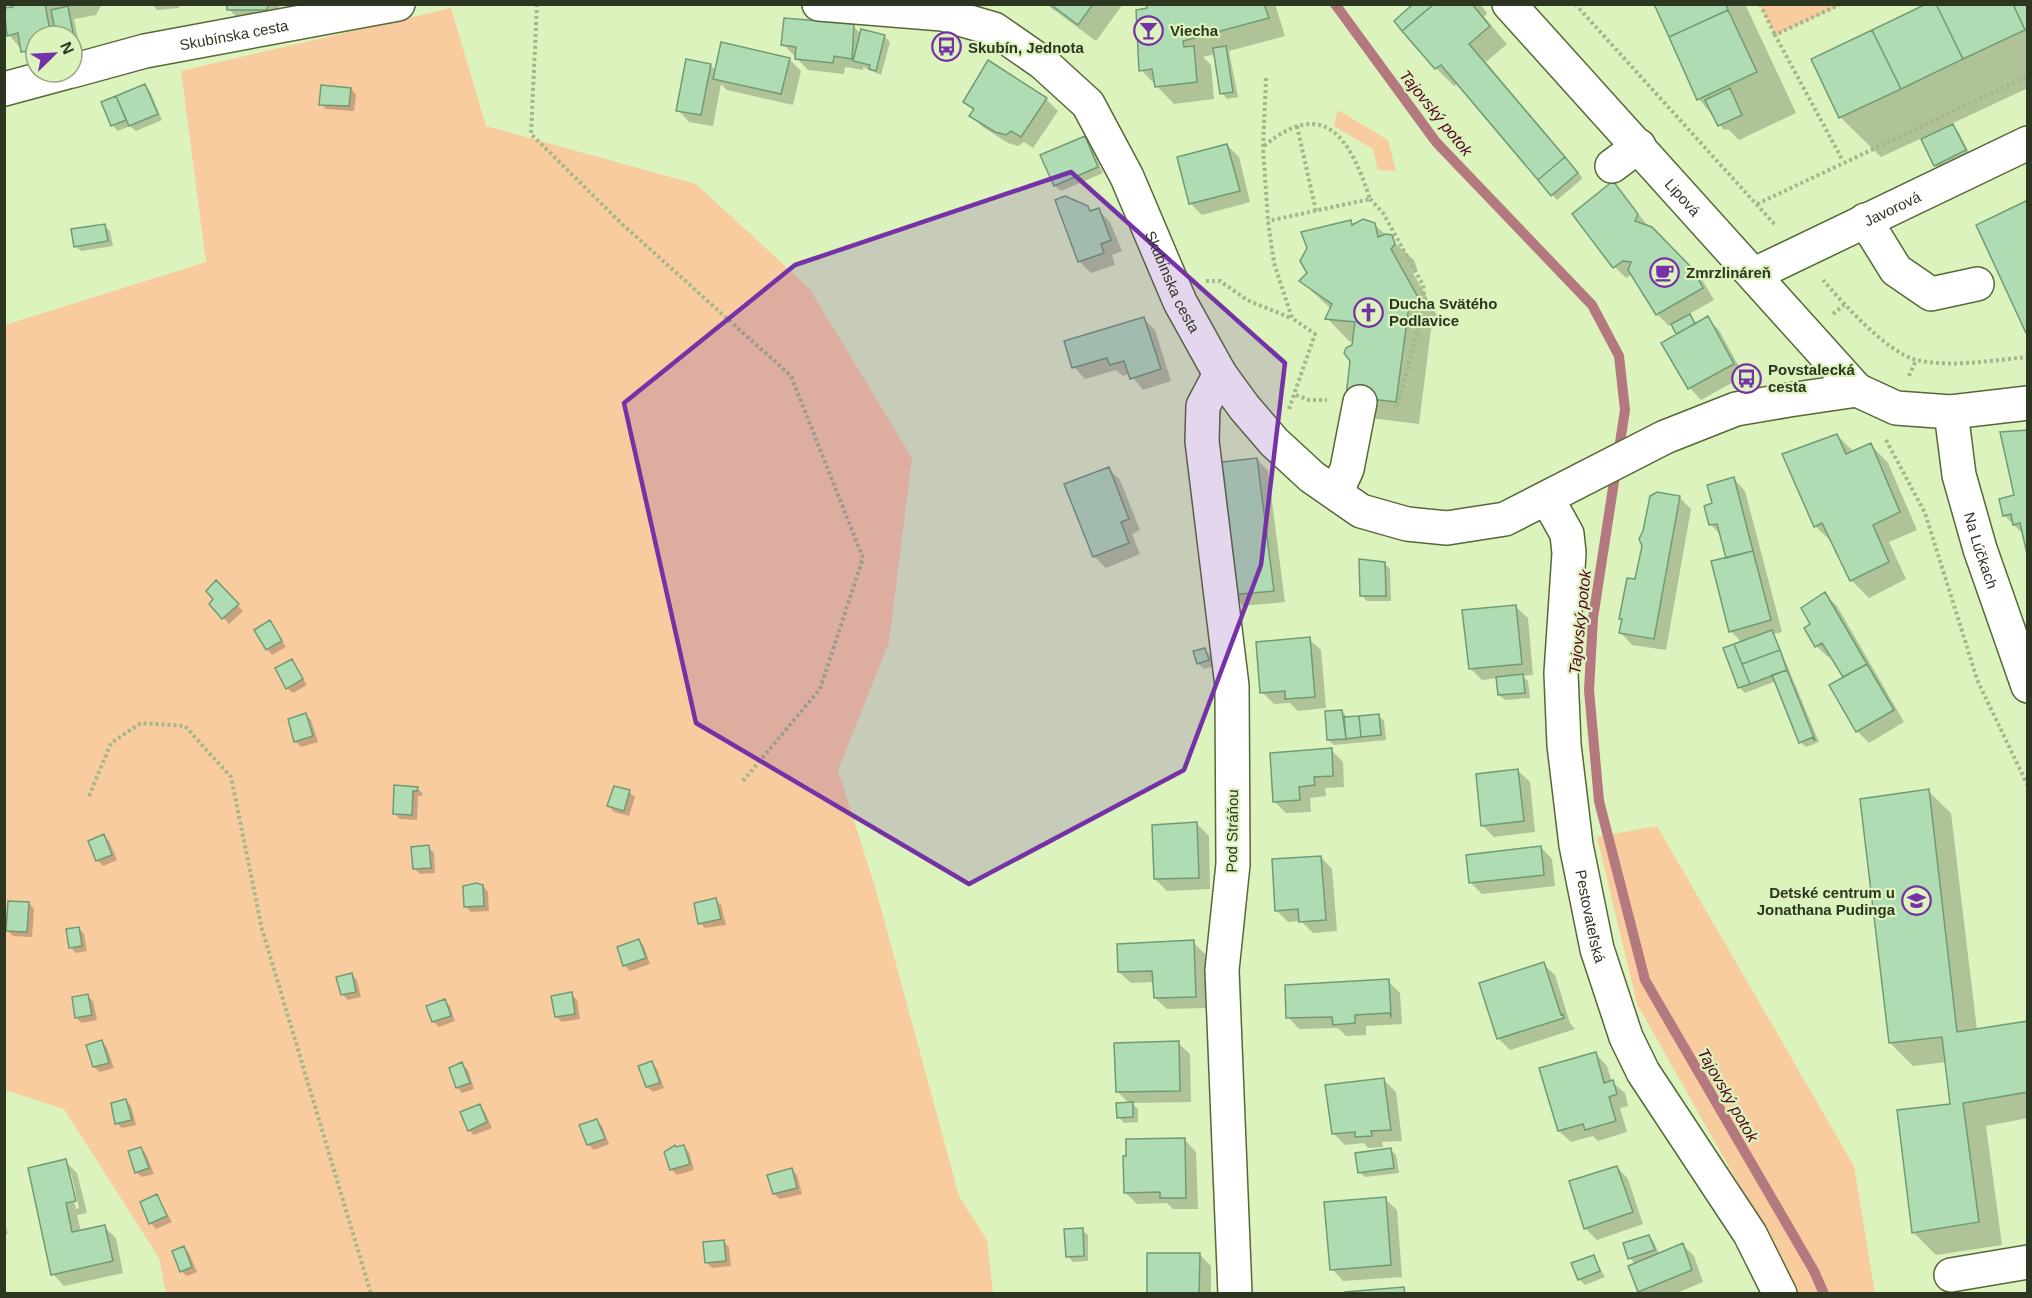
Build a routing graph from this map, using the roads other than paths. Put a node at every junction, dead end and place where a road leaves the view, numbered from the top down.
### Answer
1 (398, 4) edge
2 (819, 4) edge
3 (1509, 4) edge
4 (939, 9) edge
5 (84, 68) edge
6 (24, 84) edge
7 (4, 89) edge
8 (2028, 143) edge
9 (1639, 146) junction
10 (1612, 166) dead end
11 (1865, 220) junction
12 (1755, 274) junction
13 (1977, 284) dead end
14 (1220, 374) junction
15 (1857, 390) junction
16 (1360, 402) road end
17 (2028, 403) edge
18 (1952, 412) junction
19 (1335, 493) junction
20 (1547, 498) junction
21 (2028, 686) edge
22 (2028, 1262) edge
23 (1951, 1275) dead end
24 (1235, 1293) edge
25 (1780, 1293) edge

1 - 5 street, Skubínska cesta
2 - 4 street, Skubínska cesta
3 - 9 street, Lipová
4 - 14 street, Skubínska cesta
6 - 7 street
8 - 11 street, Javorová
9 - 10 street
9 - 12 street, Lipová
11 - 12 street, Javorová
11 - 13 street
12 - 15 street, Lipová
14 - 19 street, Skubínska cesta
14 - 24 street, Pod Stráňou
15 - 18 street
15 - 20 street, Skubínska cesta
16 - 19 street
17 - 18 street
18 - 21 street, Na Lúčkach
19 - 20 street, Skubínska cesta
20 - 25 street, Pestovateľská
22 - 23 street

